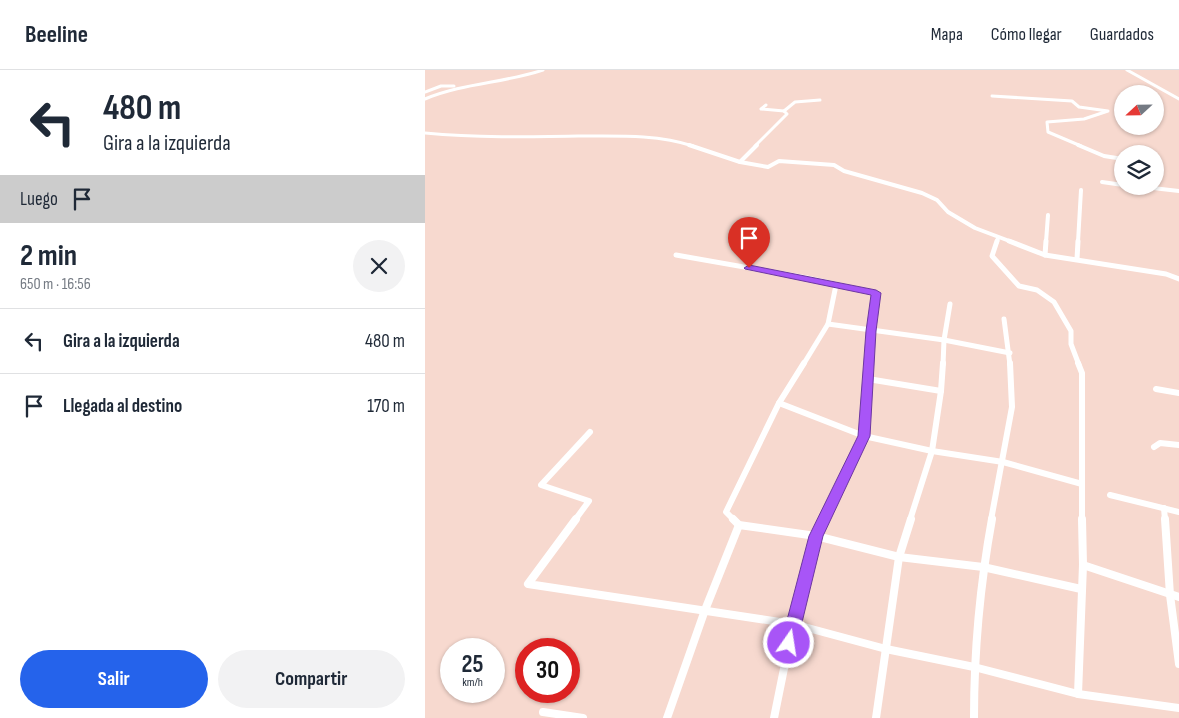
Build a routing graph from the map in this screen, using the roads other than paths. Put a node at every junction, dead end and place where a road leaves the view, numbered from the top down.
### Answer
1 (543, 70) edge
2 (1127, 70) edge
3 (461, 86) junction
4 (425, 92) edge
5 (992, 96) dead end
6 (1179, 98) edge
7 (425, 99) edge
8 (820, 100) dead end
9 (766, 105) dead end
10 (784, 111) junction
11 (425, 133) edge
12 (1114, 158) edge
13 (740, 162) junction
14 (1102, 182) dead end
15 (1114, 184) edge
16 (1081, 190) dead end
17 (1164, 190) edge
18 (1179, 192) edge
19 (1048, 215) dead end
20 (998, 238) junction
21 (675, 255) dead end
22 (1045, 255) junction
23 (1077, 259) junction
24 (1179, 279) edge
25 (836, 285) junction
26 (950, 304) dead end
27 (1005, 319) dead end
28 (827, 324) junction
29 (871, 331) junction
30 (944, 340) junction
31 (1011, 353) junction
32 (868, 379) junction
33 (1156, 389) dead end
34 (941, 391) junction
35 (1179, 392) edge
36 (779, 403) junction
37 (590, 432) dead end
38 (864, 436) junction
39 (1179, 446) edge
40 (1154, 447) dead end
41 (932, 451) junction
42 (1003, 462) junction
43 (1082, 484) junction
44 (1110, 495) dead end
45 (1164, 508) junction
46 (1179, 512) edge
47 (739, 525) junction
48 (816, 536) junction
49 (899, 557) junction
50 (1083, 565) junction
51 (983, 567) junction
52 (1081, 590) junction
53 (1170, 595) junction
54 (1179, 597) edge
55 (705, 610) junction
56 (793, 624) junction
57 (886, 649) junction
58 (1179, 664) edge
59 (973, 667) junction
60 (1078, 694) junction
61 (1179, 708) edge
62 (543, 712) dead end
63 (583, 718) edge
64 (667, 718) edge
65 (774, 718) edge
66 (876, 718) edge
67 (974, 718) edge

1 - 3 street
2 - 6 street
3 - 4 street
3 - 7 street
5 - 12 street
8 - 10 street
9 - 10 street
10 - 13 street
11 - 13 street
13 - 20 street
14 - 15 street
16 - 23 street
17 - 18 street
19 - 22 street
20 - 22 street
20 - 43 street
21 - 25 street
22 - 23 street
23 - 24 street
25 - 28 street
25 - 29 street
26 - 30 street
27 - 31 street
28 - 29 street
28 - 36 street
29 - 30 street
29 - 32 street
30 - 31 street
30 - 34 street
31 - 42 street
32 - 34 street
32 - 38 street
33 - 35 street
34 - 41 street
36 - 38 street
36 - 47 street
37 - 55 street
38 - 41 street
38 - 48 street
39 - 40 street
41 - 42 street
41 - 49 street
42 - 43 street
42 - 51 street
43 - 50 street
44 - 45 street
45 - 46 street
45 - 53 street
47 - 48 street
47 - 55 street
48 - 49 street
48 - 56 street
49 - 51 street
49 - 57 street
50 - 52 street
50 - 53 street
51 - 52 street
51 - 59 street
52 - 60 street
53 - 54 street
53 - 58 street
55 - 56 street
55 - 64 street
56 - 57 street
56 - 65 street
57 - 59 street
57 - 66 street
59 - 60 street
59 - 67 street
60 - 61 street
62 - 63 street

